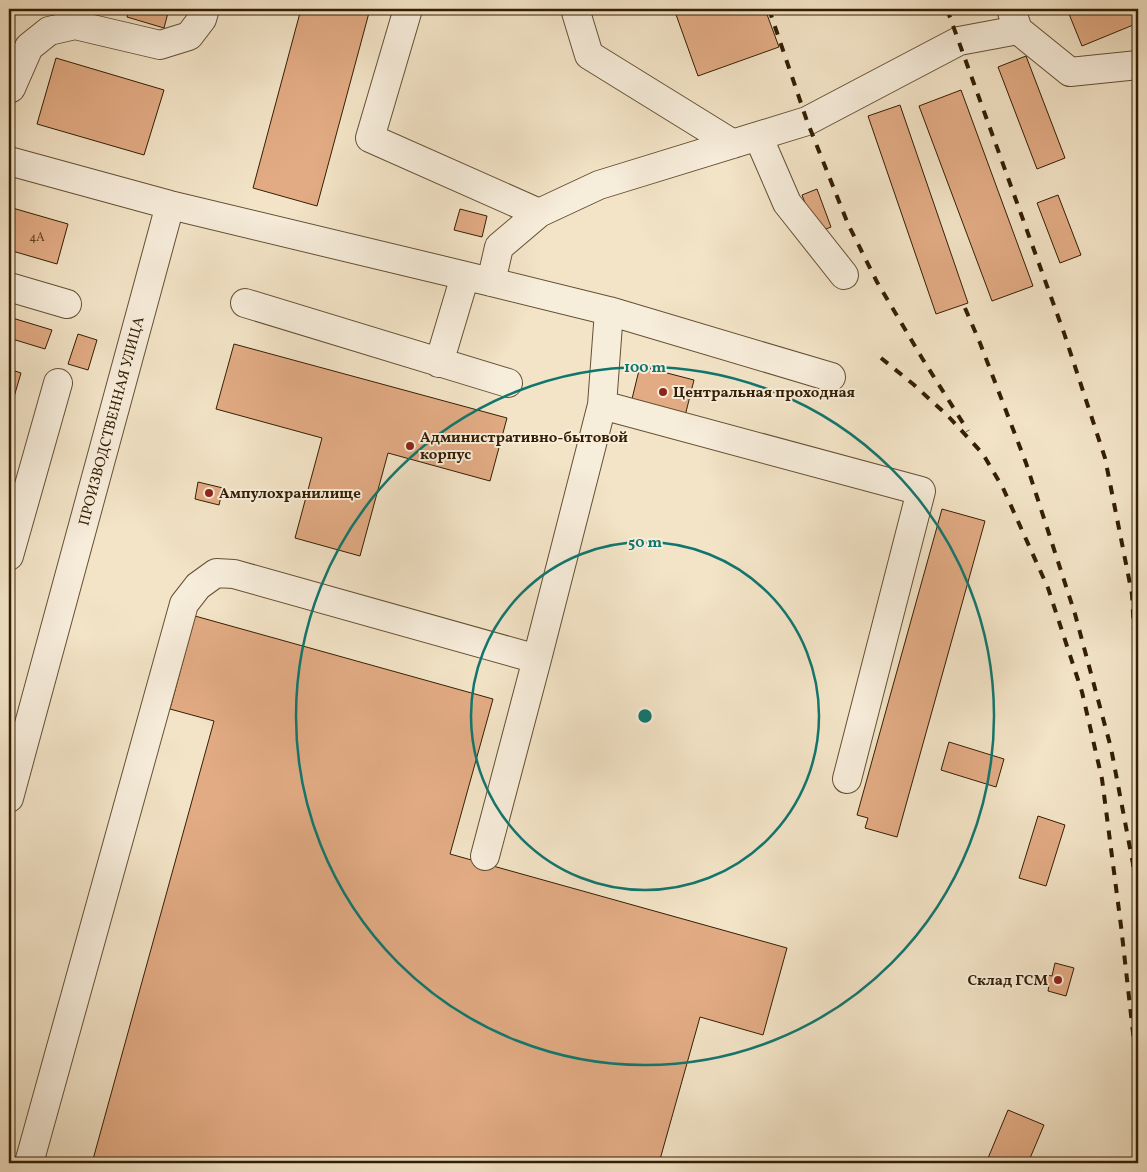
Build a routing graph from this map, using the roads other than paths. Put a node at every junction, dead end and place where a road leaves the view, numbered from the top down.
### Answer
1 (205, 9) edge
2 (408, 9) edge
3 (576, 9) edge
4 (1014, 19) edge
5 (1138, 66) edge
6 (9, 89) edge
7 (758, 136) junction
8 (733, 144) junction
9 (9, 161) edge
10 (170, 205) junction
11 (539, 213) junction
12 (844, 275) dead end
13 (465, 276) junction
14 (491, 282) junction
15 (9, 287) edge
16 (67, 304) dead end
17 (245, 304) dead end
18 (608, 312) junction
19 (439, 363) junction
20 (830, 376) dead end
21 (58, 382) dead end
22 (508, 383) dead end
23 (602, 405) junction
24 (9, 556) edge
25 (537, 659) junction
26 (847, 779) dead end
27 (9, 798) edge
28 (485, 856) dead end
29 (29, 1163) edge

1 - 6 street
2 - 11 street
3 - 8 street
4 - 5 street
4 - 7 street
7 - 8 street
7 - 12 street
8 - 11 street
9 - 10 street
10 - 13 street
10 - 27 street, ПРОИЗВОДСТВЕННАЯ УЛИЦА
11 - 14 street
13 - 14 street
13 - 19 street
14 - 18 street
15 - 16 street
17 - 19 street
18 - 20 street
18 - 23 street
19 - 22 street
21 - 24 street
23 - 25 street
23 - 26 street
25 - 28 street
25 - 29 street

